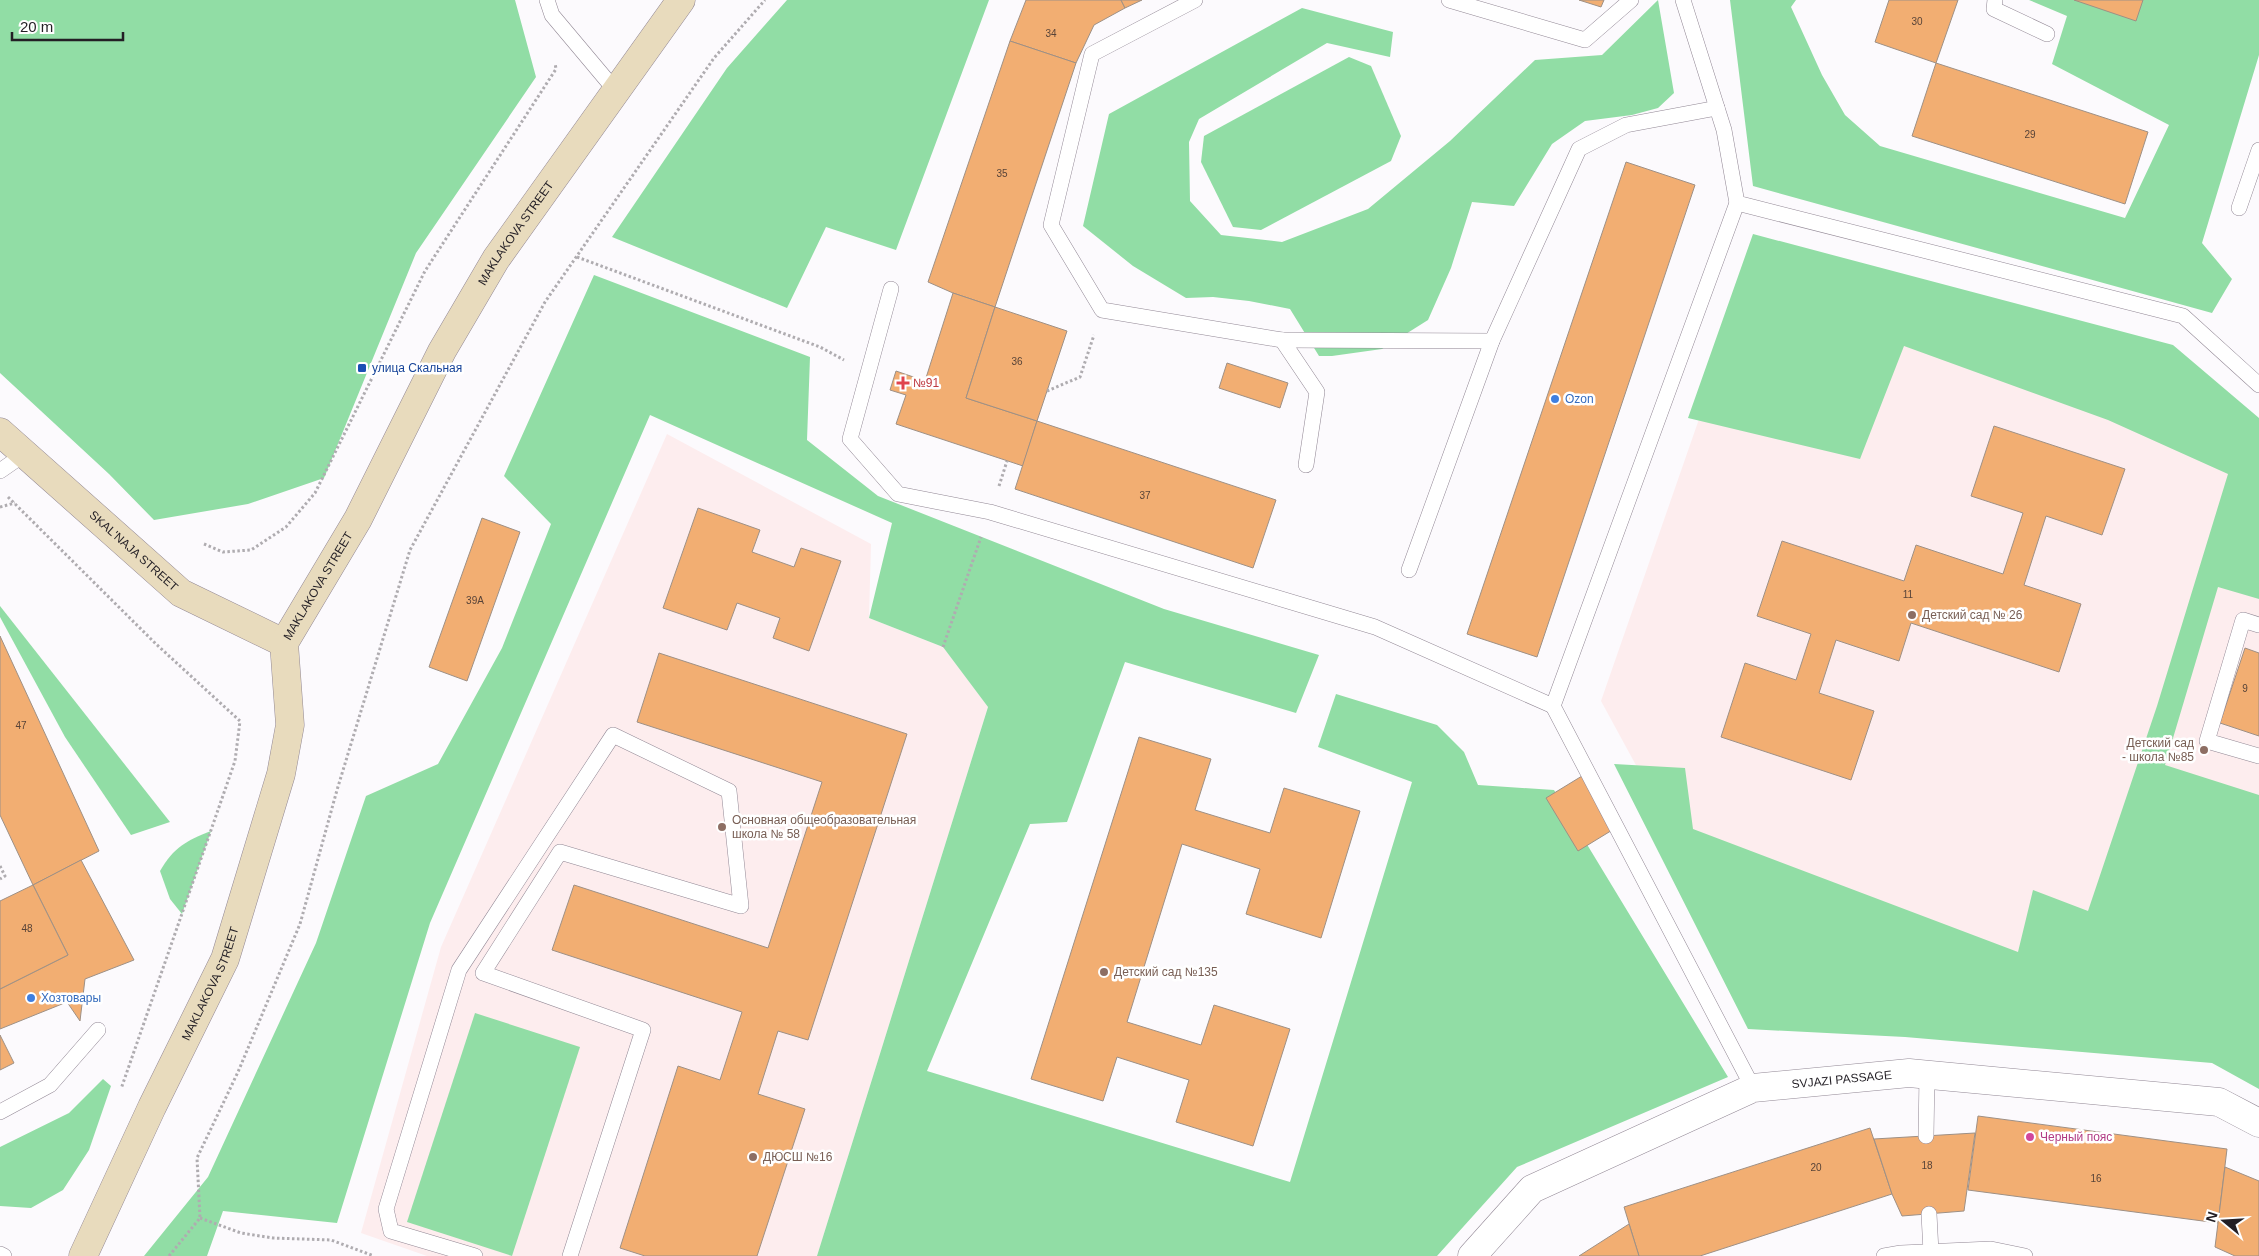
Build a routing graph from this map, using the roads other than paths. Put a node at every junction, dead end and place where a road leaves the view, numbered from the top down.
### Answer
1 (547, 0) edge
2 (680, 0) edge
3 (1195, 0) edge
4 (1448, 0) edge
5 (1631, 0) edge
6 (1683, 0) edge
7 (1996, 0) edge
8 (2047, 34) dead end
9 (616, 90) junction
10 (1716, 108) junction
11 (2259, 150) edge
12 (1737, 203) junction
13 (2239, 208) dead end
14 (891, 289) dead end
15 (1282, 340) junction
16 (1492, 341) junction
17 (2259, 385) edge
18 (0, 432) edge
19 (24, 455) junction
20 (1306, 465) dead end
21 (0, 470) edge
22 (1409, 570) dead end
23 (2259, 625) edge
24 (284, 643) junction
25 (1553, 706) junction
26 (2259, 756) edge
27 (98, 1030) dead end
28 (1927, 1075) junction
29 (1753, 1088) junction
30 (0, 1112) edge
31 (2259, 1123) edge
32 (1926, 1136) dead end
33 (1929, 1214) dead end
34 (1931, 1252) junction
35 (0, 1254) edge
36 (4, 1256) edge
37 (83, 1256) edge
38 (474, 1256) edge
39 (570, 1256) edge
40 (1472, 1256) edge
41 (1884, 1256) edge
42 (2024, 1256) edge

1 - 9 lane
2 - 9 street, MAKLAKOVA STREET
3 - 15 lane
4 - 5 lane
6 - 10 lane
7 - 8 lane
9 - 24 street, MAKLAKOVA STREET
10 - 12 lane
10 - 16 lane
11 - 13 lane
12 - 17 lane
12 - 25 lane
14 - 25 lane
15 - 16 lane
15 - 20 lane
16 - 22 lane
18 - 19 street, SKAL'NAJA STREET
19 - 21 lane
19 - 24 street, SKAL'NAJA STREET
23 - 26 lane
24 - 37 street, MAKLAKOVA STREET
25 - 29 lane
27 - 30 lane
28 - 29 street, SVJAZI PASSAGE
28 - 31 street, SVJAZI PASSAGE
28 - 32 lane
29 - 40 street, SVJAZI PASSAGE
33 - 34 lane
34 - 41 lane
34 - 42 lane
35 - 36 lane
38 - 39 lane

